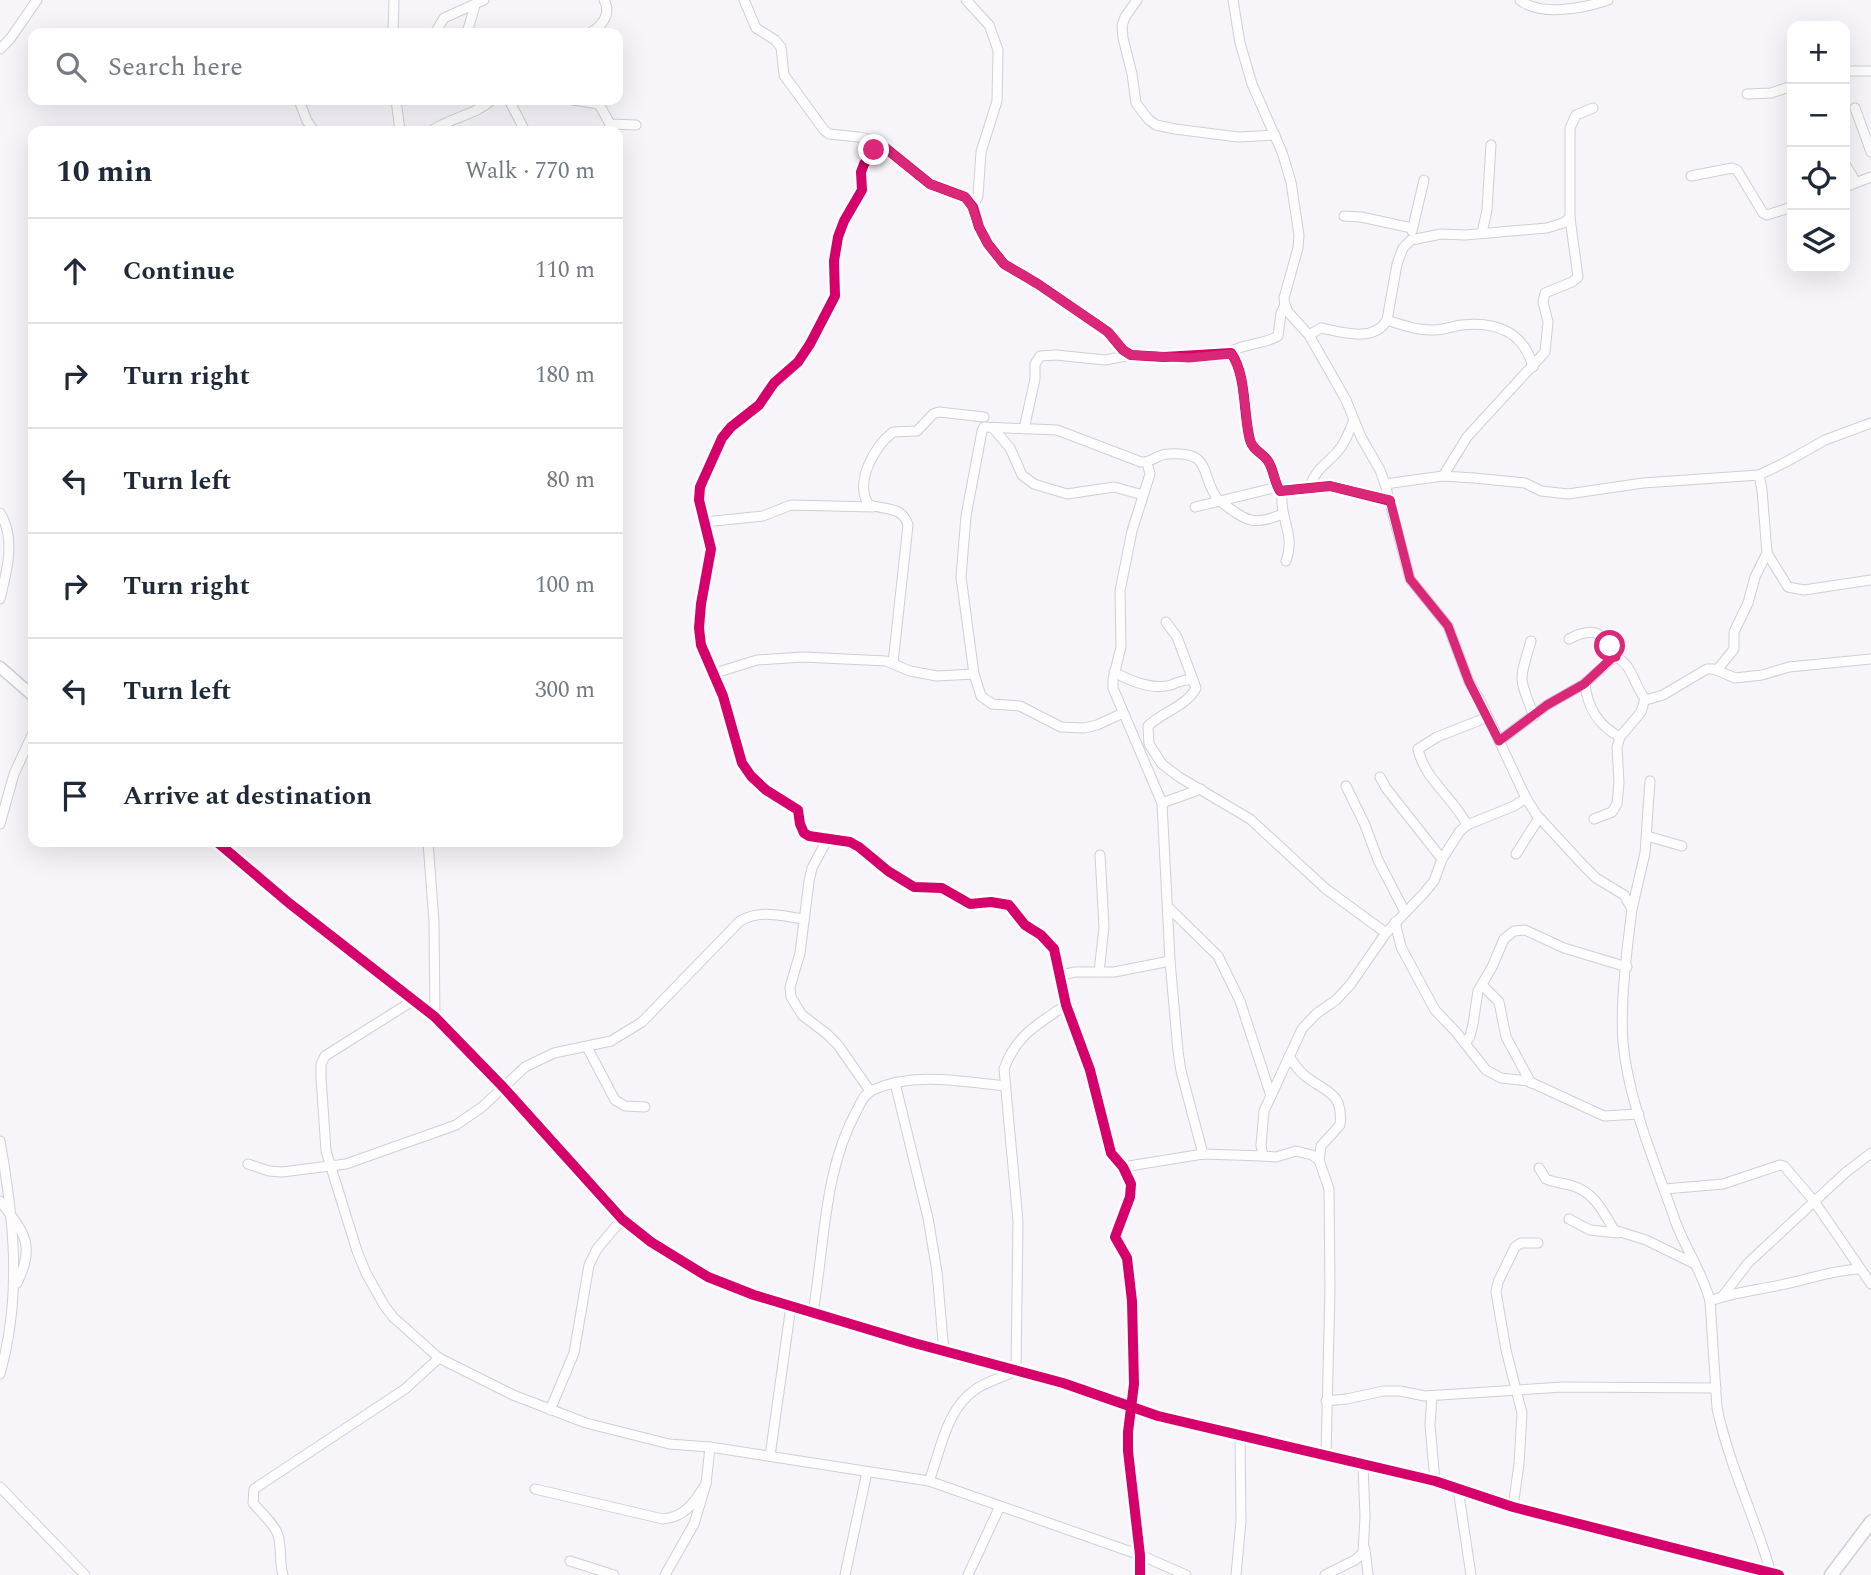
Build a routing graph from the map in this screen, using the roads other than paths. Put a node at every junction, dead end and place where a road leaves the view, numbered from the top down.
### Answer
1 (37, 0) edge
2 (394, 0) edge
3 (604, 0) edge
4 (744, 0) edge
5 (966, 0) edge
6 (1137, 0) edge
7 (1233, 0) edge
8 (1520, 0) edge
9 (1608, 0) edge
10 (479, 2) edge
11 (393, 28) edge
12 (438, 28) edge
13 (469, 28) edge
14 (598, 28) edge
15 (0, 49) edge
16 (1850, 71) edge
17 (1871, 71) edge
18 (1787, 88) edge
19 (1747, 94) dead end
20 (301, 105) edge
21 (397, 105) edge
22 (486, 105) edge
23 (512, 105) edge
24 (600, 105) edge
25 (1593, 108) dead end
26 (1855, 108) dead end
27 (636, 125) dead end
28 (310, 126) edge
29 (399, 126) edge
30 (439, 126) edge
31 (522, 126) edge
32 (1275, 135) junction
33 (1491, 145) dead end
34 (883, 146) junction
35 (1871, 152) edge
36 (1850, 172) edge
37 (1691, 176) dead end
38 (1871, 177) edge
39 (1424, 180) dead end
40 (1856, 182) junction
41 (1850, 185) edge
42 (972, 207) junction
43 (1787, 209) edge
44 (1344, 216) dead end
45 (1570, 218) junction
46 (1412, 228) junction
47 (1482, 233) junction
48 (1411, 240) junction
49 (1285, 305) junction
50 (1387, 320) junction
51 (1309, 335) junction
52 (1228, 353) junction
53 (1130, 355) junction
54 (1533, 367) junction
55 (984, 417) dead end
56 (1354, 420) junction
57 (1871, 423) edge
58 (992, 427) junction
59 (1024, 429) junction
60 (1147, 463) junction
61 (1759, 475) junction
62 (1443, 476) junction
63 (1385, 484) junction
64 (1310, 486) junction
65 (1280, 489) junction
66 (1143, 495) junction
67 (1390, 500) junction
68 (1220, 502) junction
69 (874, 507) junction
70 (1195, 507) dead end
71 (0, 513) edge
72 (1282, 514) junction
73 (705, 522) junction
74 (1767, 553) junction
75 (1286, 561) dead end
76 (1871, 580) edge
77 (0, 599) edge
78 (1166, 622) dead end
79 (1569, 639) dead end
80 (1531, 641) dead end
81 (1616, 657) junction
82 (1871, 659) edge
83 (893, 663) junction
84 (0, 667) edge
85 (1717, 670) junction
86 (1114, 672) junction
87 (712, 674) junction
88 (974, 674) junction
89 (1193, 680) junction
90 (1585, 683) junction
91 (28, 692) edge
92 (1645, 699) junction
93 (1123, 713) junction
94 (1534, 716) junction
95 (1488, 717) junction
96 (1620, 737) junction
97 (1499, 741) junction
98 (28, 744) edge
99 (1380, 777) dead end
100 (1650, 781) dead end
101 (1346, 786) dead end
102 (1200, 789) junction
103 (1526, 798) junction
104 (1162, 803) junction
105 (1539, 818) junction
106 (1594, 819) dead end
107 (0, 824) edge
108 (1467, 825) junction
109 (1647, 836) junction
110 (828, 838) junction
111 (1682, 846) dead end
112 (223, 847) edge
113 (428, 847) edge
114 (1516, 854) dead end
115 (1100, 855) dead end
116 (1442, 859) junction
117 (1168, 907) junction
118 (1632, 909) junction
119 (1405, 912) junction
120 (804, 919) junction
121 (1395, 922) junction
122 (1386, 933) junction
123 (1170, 961) junction
124 (1627, 967) junction
125 (1099, 972) junction
126 (1061, 975) junction
127 (1482, 985) junction
128 (414, 1000) junction
129 (1066, 1004) junction
130 (435, 1017) junction
131 (1465, 1044) junction
132 (587, 1047) junction
133 (1289, 1057) junction
134 (895, 1083) junction
135 (1531, 1083) junction
136 (1006, 1086) junction
137 (503, 1087) junction
138 (870, 1091) junction
139 (1271, 1096) junction
140 (645, 1107) dead end
141 (1639, 1114) junction
142 (0, 1140) edge
143 (1871, 1153) edge
144 (1203, 1154) junction
145 (1263, 1156) junction
146 (1319, 1160) junction
147 (248, 1164) dead end
148 (330, 1167) junction
149 (1123, 1167) junction
150 (1539, 1168) dead end
151 (1665, 1189) junction
152 (0, 1201) edge
153 (1814, 1201) junction
154 (11, 1214) junction
155 (622, 1219) junction
156 (1569, 1219) dead end
157 (1620, 1233) junction
158 (1538, 1243) dead end
159 (1695, 1264) junction
160 (1860, 1269) junction
161 (1871, 1284) edge
162 (1723, 1297) junction
163 (1710, 1301) junction
164 (791, 1306) junction
165 (813, 1312) junction
166 (944, 1352) junction
167 (439, 1359) junction
168 (1016, 1371) junction
169 (0, 1374) edge
170 (1716, 1388) junction
171 (1517, 1391) junction
172 (1432, 1396) junction
173 (1326, 1401) junction
174 (1130, 1406) junction
175 (550, 1410) junction
176 (1240, 1436) junction
177 (710, 1447) junction
178 (1325, 1455) junction
179 (770, 1456) junction
180 (1363, 1465) junction
181 (867, 1472) junction
182 (929, 1481) junction
183 (1434, 1481) junction
184 (706, 1484) junction
185 (0, 1488) edge
186 (535, 1489) dead end
187 (1458, 1489) junction
188 (1000, 1506) junction
189 (1513, 1507) junction
190 (1871, 1522) edge
191 (1365, 1548) junction
192 (1140, 1555) junction
193 (570, 1561) dead end
194 (1775, 1574) edge
195 (85, 1575) edge
196 (283, 1575) edge
197 (614, 1575) edge
198 (665, 1575) edge
199 (845, 1575) edge
200 (968, 1575) edge
201 (1140, 1575) edge
202 (1186, 1575) edge
203 (1236, 1575) edge
204 (1325, 1575) edge
205 (1368, 1575) edge
206 (1471, 1575) edge
207 (1831, 1575) edge

1 - 15 street
2 - 11 street
3 - 14 street
4 - 34 street
5 - 42 street
6 - 32 street
7 - 32 street
8 - 9 street
10 - 12 street
10 - 13 street
16 - 17 street
18 - 19 street
20 - 28 street
21 - 29 street
22 - 30 street
23 - 31 street
24 - 27 street
25 - 45 street
26 - 35 street
32 - 49 street
33 - 47 street
34 - 42 street
34 - 73 street
36 - 40 street
37 - 43 street
38 - 40 street
39 - 46 street
40 - 41 street
42 - 53 street
44 - 46 street
45 - 47 street
45 - 54 street
46 - 48 street
47 - 48 street
48 - 50 street
49 - 51 street
49 - 52 street
50 - 51 street
50 - 54 street
51 - 56 street
52 - 53 street
52 - 65 street
53 - 59 street
54 - 62 street
55 - 69 street
56 - 63 street
56 - 64 street
57 - 61 street
58 - 59 street
58 - 66 street
58 - 88 street
59 - 60 street
60 - 66 street
60 - 68 street
61 - 62 street
61 - 74 street
62 - 63 street
63 - 67 street
64 - 65 street
64 - 67 street
65 - 68 street
65 - 72 street
66 - 86 street
67 - 95 street
68 - 70 street
68 - 72 street
69 - 73 street
69 - 83 street
71 - 77 street
72 - 75 street
73 - 87 street
74 - 76 street
74 - 85 street
78 - 89 street
79 - 81 street
80 - 94 street
81 - 90 street
81 - 92 street
82 - 85 street
83 - 87 street
83 - 88 street
84 - 91 street
85 - 92 street
86 - 89 street
86 - 93 street
87 - 110 street
88 - 93 street
89 - 102 street
90 - 94 street
90 - 96 street
92 - 96 street
93 - 104 street
94 - 97 street
95 - 97 street
95 - 108 street
96 - 106 street
97 - 103 street
98 - 107 street
99 - 116 street
100 - 109 street
101 - 119 street
102 - 104 street
102 - 122 street
103 - 105 street
103 - 108 street
104 - 117 street
105 - 114 street
105 - 118 street
108 - 116 street
109 - 111 street
109 - 118 street
110 - 120 street
110 - 126 street
112 - 128 street
113 - 130 street
115 - 125 street
116 - 119 street
117 - 123 street
117 - 139 street
118 - 124 street
119 - 121 street
120 - 132 street
120 - 138 street
121 - 122 street
121 - 131 street
122 - 133 street
123 - 125 street
123 - 144 street
124 - 127 street
124 - 141 street
125 - 126 street
126 - 129 street
127 - 131 street
127 - 135 street
128 - 130 street
128 - 148 street
129 - 136 street
129 - 149 street
130 - 137 street
131 - 135 street
132 - 137 street
132 - 140 street
133 - 139 street
133 - 146 street
134 - 136 street
134 - 138 street
134 - 166 street
135 - 141 street
136 - 168 street
137 - 148 street
137 - 155 street
138 - 165 street
139 - 145 street
141 - 151 street
142 - 154 street
143 - 153 street
144 - 145 street
144 - 149 street
145 - 146 street
146 - 173 street
147 - 148 street
148 - 167 street
149 - 174 street
150 - 157 street
151 - 153 street
151 - 159 street
152 - 154 street
153 - 160 street
153 - 162 street
154 - 169 street
155 - 164 street
155 - 175 street
156 - 157 street
157 - 159 street
158 - 171 street
159 - 163 street
160 - 161 street
160 - 162 street
162 - 163 street
163 - 170 street
164 - 165 street
164 - 179 street
165 - 166 street
166 - 168 street
167 - 175 street
167 - 196 street
168 - 174 street
168 - 182 street
170 - 171 street
170 - 194 street
171 - 172 street
171 - 189 street
172 - 173 street
172 - 183 street
173 - 178 street
174 - 176 street
174 - 192 street
175 - 177 street
176 - 178 street
176 - 203 street
177 - 179 street
177 - 184 street
178 - 180 street
179 - 181 street
180 - 183 street
180 - 191 street
181 - 182 street
181 - 199 street
182 - 188 street
183 - 187 street
184 - 186 street
184 - 198 street
185 - 195 street
187 - 189 street
187 - 206 street
188 - 192 street
188 - 200 street
189 - 194 street
190 - 207 main road
191 - 204 street
191 - 205 street
192 - 201 street
192 - 202 street
193 - 197 street

